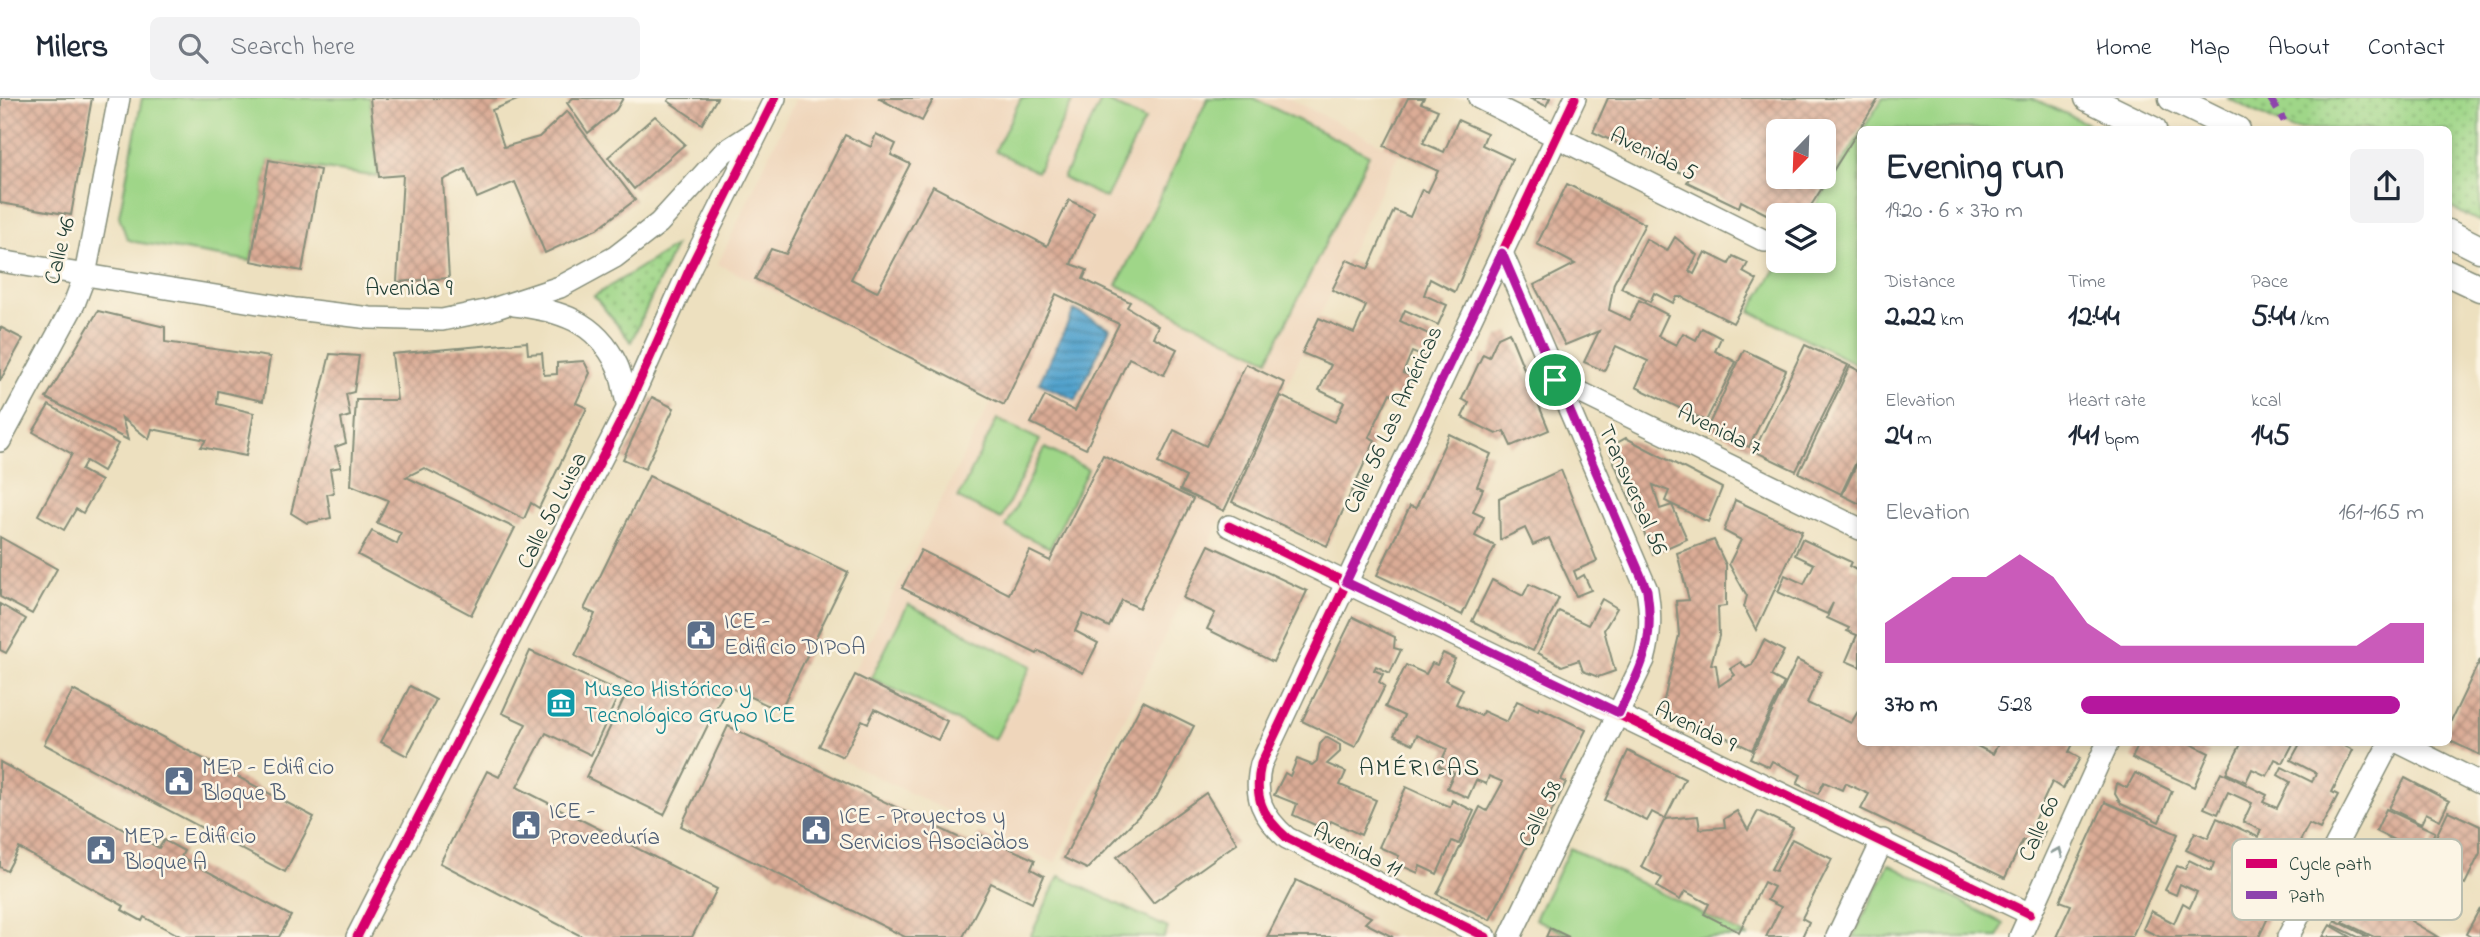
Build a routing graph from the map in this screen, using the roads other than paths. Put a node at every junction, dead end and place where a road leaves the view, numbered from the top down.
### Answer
1 (120, 98) edge
2 (775, 98) edge
3 (1479, 98) edge
4 (1575, 98) edge
5 (2088, 98) edge
6 (2172, 98) edge
7 (2145, 126) edge
8 (2229, 126) edge
9 (760, 128) junction
10 (1557, 137) junction
11 (2452, 235) edge
12 (1765, 241) dead end
13 (2480, 249) edge
14 (1502, 253) junction
15 (0, 261) edge
16 (86, 275) junction
17 (2452, 275) edge
18 (2480, 288) edge
19 (507, 305) junction
20 (1555, 380) junction
21 (628, 407) junction
22 (0, 441) edge
23 (1229, 526) dead end
24 (1857, 528) edge
25 (1346, 582) junction
26 (1619, 713) junction
27 (2106, 746) edge
28 (2388, 746) edge
29 (2406, 746) edge
30 (1261, 764) joint
31 (2480, 783) edge
32 (2339, 839) edge
33 (1883, 840) junction
34 (2030, 914) junction
35 (2297, 920) edge
36 (357, 937) edge
37 (1486, 937) edge
38 (1510, 937) edge
39 (1837, 937) edge
40 (2020, 937) edge
41 (2288, 937) edge

1 - 16 street, Calle 46
2 - 9 street, Calle 50 Luisa
3 - 10 street, Avenida 5
4 - 10 street, Calle 56 Las Américas
5 - 7 main road
6 - 8 main road
9 - 19 street, Avenida 9
9 - 21 street, Calle 50 Luisa
10 - 12 street, Avenida 5
10 - 14 street, Calle 56 Las Américas
11 - 13 main road
14 - 20 street, Transversal 56
14 - 25 street, Calle 56 Las Américas
15 - 16 street, Avenida 9
16 - 19 street, Avenida 9
16 - 22 street, Calle 46
17 - 18 main road
19 - 21 street
20 - 24 street, Avenida 7
20 - 26 street, Transversal 56
21 - 36 street, Calle 50 Luisa
23 - 25 street, Avenida 9
25 - 26 street, Avenida 9
25 - 30 street, Calle 56 Las Américas
26 - 33 street, Avenida 9
26 - 38 street, Calle 58
34 -> 27 street, Calle 60
28 - 32 street
29 - 31 street
30 - 37 street, Avenida 11
33 - 34 street, Avenida 9
33 - 39 street
34 - 40 street, Calle 60
35 - 41 street

